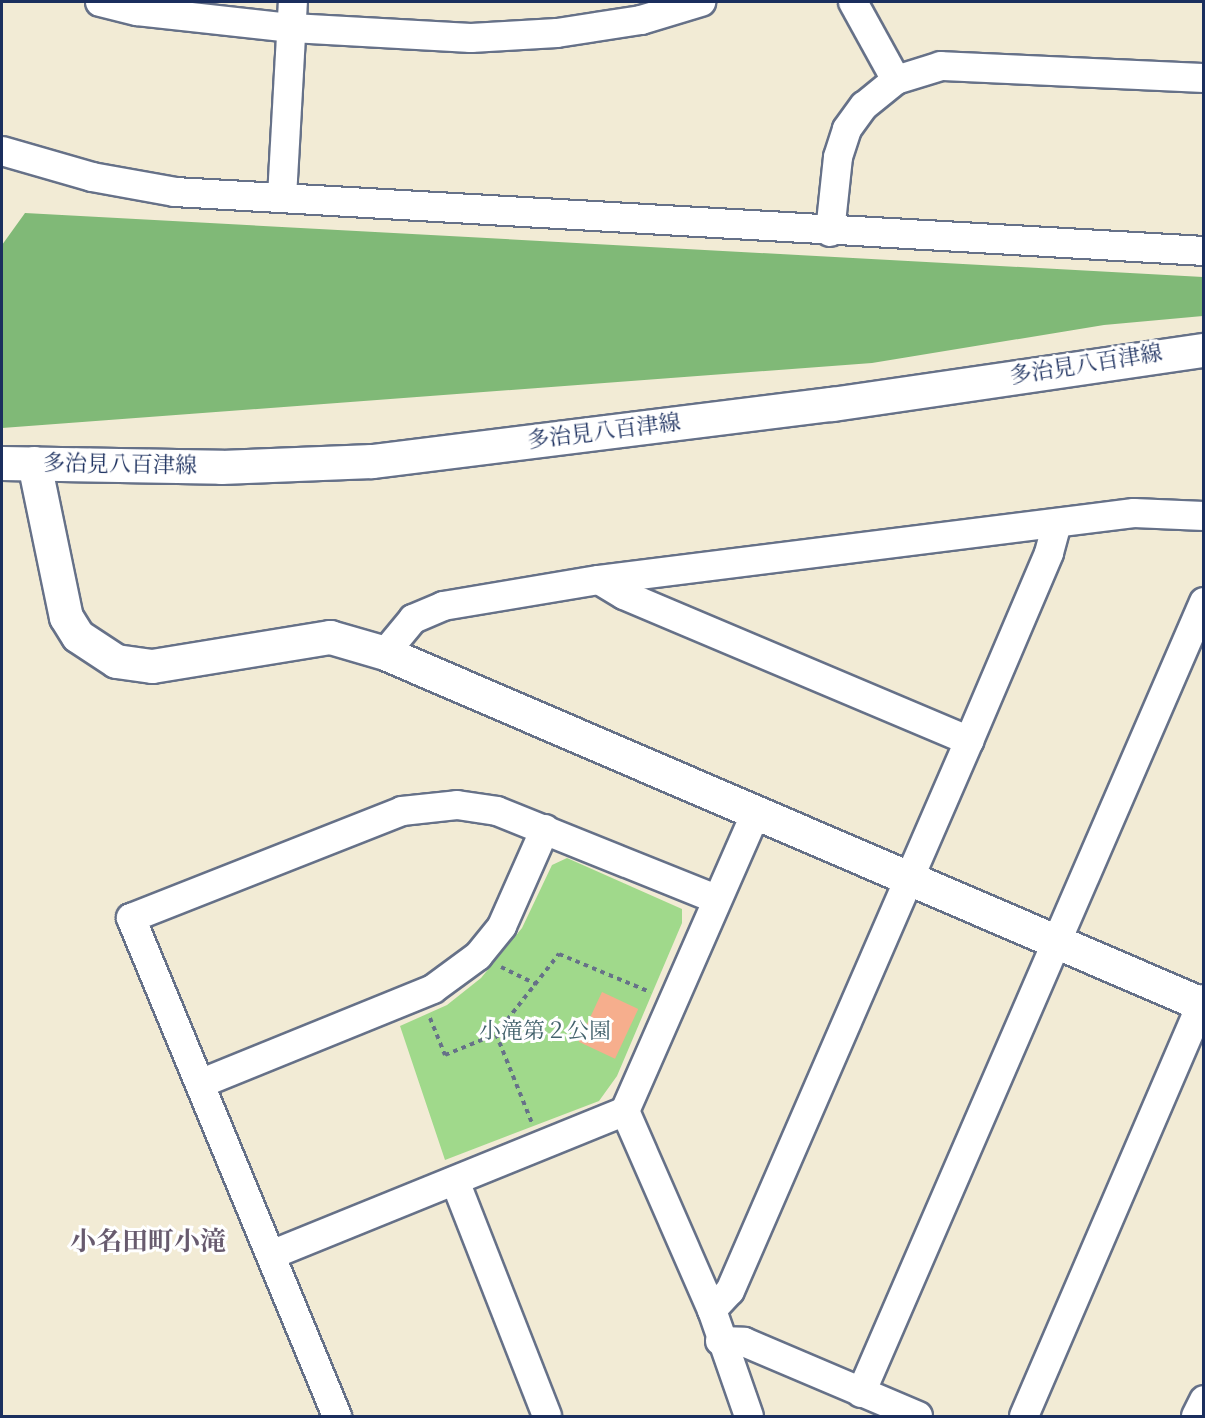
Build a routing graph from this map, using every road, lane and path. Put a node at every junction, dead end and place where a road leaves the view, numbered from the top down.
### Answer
1 (100, 2) edge
2 (702, 2) edge
3 (853, 2) edge
4 (293, 15) edge
5 (1203, 78) edge
6 (896, 80) junction
7 (2, 151) edge
8 (282, 197) junction
9 (830, 232) junction
10 (1203, 250) edge
11 (1203, 350) edge
12 (2, 463) edge
13 (34, 463) junction
14 (1203, 516) edge
15 (1057, 523) junction
16 (599, 580) junction
17 (1203, 602) edge
18 (385, 653) junction
19 (969, 741) junction
20 (755, 815) junction
21 (544, 829) junction
22 (909, 880) junction
23 (716, 899) junction
24 (1055, 944) junction
25 (481, 953) junction
26 (536, 984) junction
27 (672, 1001) junction
28 (1203, 1002) edge
29 (429, 1014) dead end
30 (496, 1034) junction
31 (202, 1083) junction
32 (625, 1111) junction
33 (541, 1146) junction
34 (455, 1182) junction
35 (272, 1255) junction
36 (712, 1310) junction
37 (720, 1341) junction
38 (861, 1393) junction
39 (1203, 1400) edge
40 (337, 1416) edge
41 (547, 1416) edge
42 (749, 1416) edge
43 (918, 1416) edge
44 (1024, 1416) edge
45 (1196, 1416) edge

1 - 4 street
2 - 4 street
3 - 6 street
4 - 8 street
5 - 6 street
6 - 9 street
7 - 8 street
8 - 9 street
9 - 10 street
11 - 13 street, 多治見八百津線
12 - 13 street, 多治見八百津線
13 - 18 street
14 - 15 street
15 - 16 street
15 - 19 street
16 - 18 street
16 - 19 street
17 - 24 street
18 - 20 street
19 - 22 street
20 - 22 street
20 - 23 street
21 - 23 street
21 - 25 street
21 - 31 street
22 - 24 street
22 - 36 street
23 - 27 street
24 - 28 street
24 - 38 street
25 - 26 path
25 - 31 street
26 - 27 path
26 - 30 path
27 - 32 street
28 - 44 street
29 - 30 path
30 - 33 path
31 - 35 street
32 - 33 street
32 - 36 street
33 - 34 street
34 - 35 street
34 - 41 street
35 - 40 street
36 - 37 street
37 - 38 street
37 - 42 street
38 - 43 street
39 - 45 street

